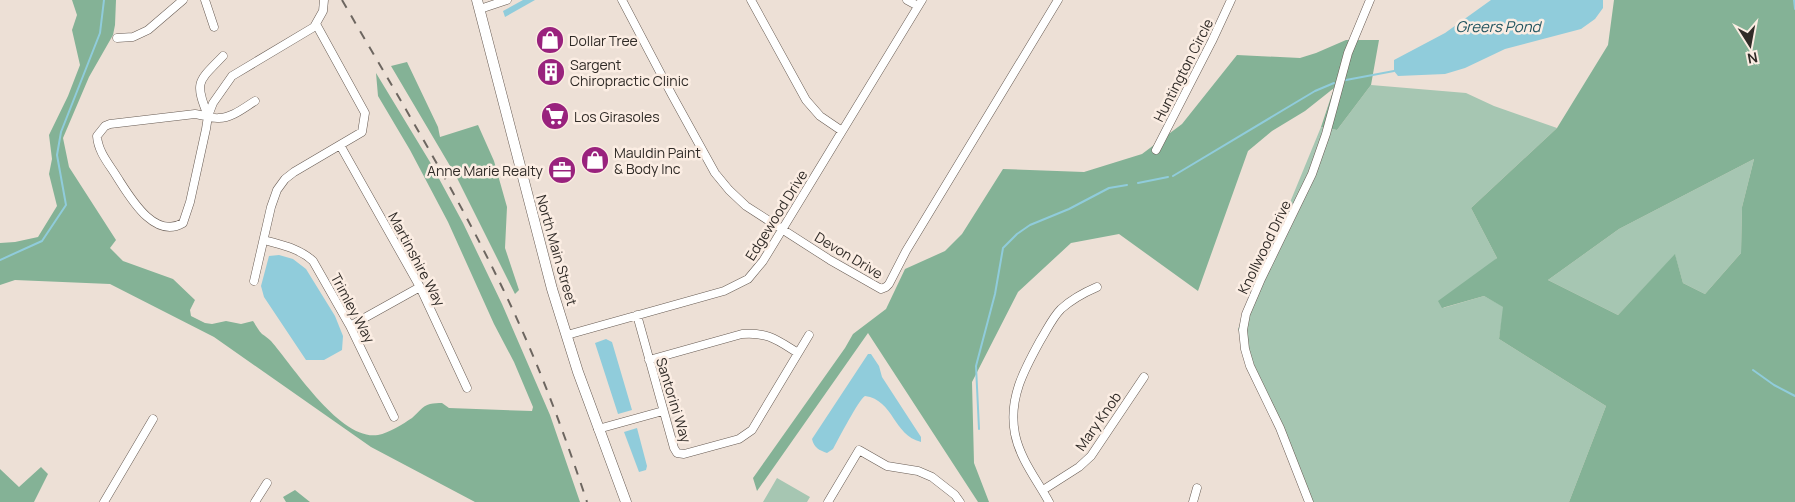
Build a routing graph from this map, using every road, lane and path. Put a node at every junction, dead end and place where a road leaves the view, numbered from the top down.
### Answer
1 (183, 0) edge
2 (205, 0) edge
3 (324, 0) edge
4 (507, 0) edge
5 (622, 0) edge
6 (751, 0) edge
7 (907, 0) edge
8 (1058, 0) edge
9 (1231, 0) edge
10 (1370, 0) edge
11 (920, 3) edge
12 (479, 5) edge
13 (316, 24) junction
14 (214, 27) dead end
15 (117, 38) dead end
16 (223, 56) dead end
17 (255, 101) dead end
18 (208, 116) junction
19 (842, 131) junction
20 (340, 145) junction
21 (1156, 150) dead end
22 (783, 229) junction
23 (264, 240) junction
24 (254, 281) dead end
25 (420, 287) junction
26 (1097, 287) dead end
27 (637, 315) junction
28 (350, 326) junction
29 (567, 335) junction
30 (809, 335) dead end
31 (798, 353) junction
32 (649, 360) junction
33 (1144, 377) dead end
34 (467, 388) dead end
35 (663, 411) junction
36 (394, 417) dead end
37 (153, 419) dead end
38 (598, 429) junction
39 (267, 483) dead end
40 (1197, 488) dead end
41 (1043, 490) junction
42 (104, 502) edge
43 (255, 502) edge
44 (626, 502) edge
45 (828, 502) edge
46 (960, 502) edge
47 (1049, 502) edge
48 (1193, 502) edge
49 (1309, 502) edge

1 - 15 street
2 - 14 street
3 - 13 street
4 - 12 street
5 - 22 street, Devon Drive
6 - 19 street
7 - 11 street
8 - 22 street, Devon Drive
9 - 21 street, Huntington Circle
10 - 49 street, Knollwood Drive
11 - 19 street, Edgewood Drive
12 - 29 main road, North Main Street
13 - 18 street
13 - 20 street
16 - 18 street
17 - 18 street
18 - 18 street
19 - 22 street, Edgewood Drive
20 - 23 street
20 - 25 street, Martinshire Way
22 - 27 street, Edgewood Drive
23 - 24 street
23 - 28 street, Trimley Way
25 - 28 street
25 - 34 street, Martinshire Way
26 - 41 street
27 - 29 street, Edgewood Drive
27 - 32 street, Santorini Way
28 - 36 street, Trimley Way
29 - 38 main road, North Main Street
30 - 31 street, Santorini Way
31 - 32 street
31 - 35 street, Santorini Way
32 - 35 street, Santorini Way
33 - 41 street, Mary Knob
35 - 38 street
37 - 42 street
38 - 44 main road, North Main Street
39 - 43 street
40 - 48 street
41 - 47 street
45 - 46 street

